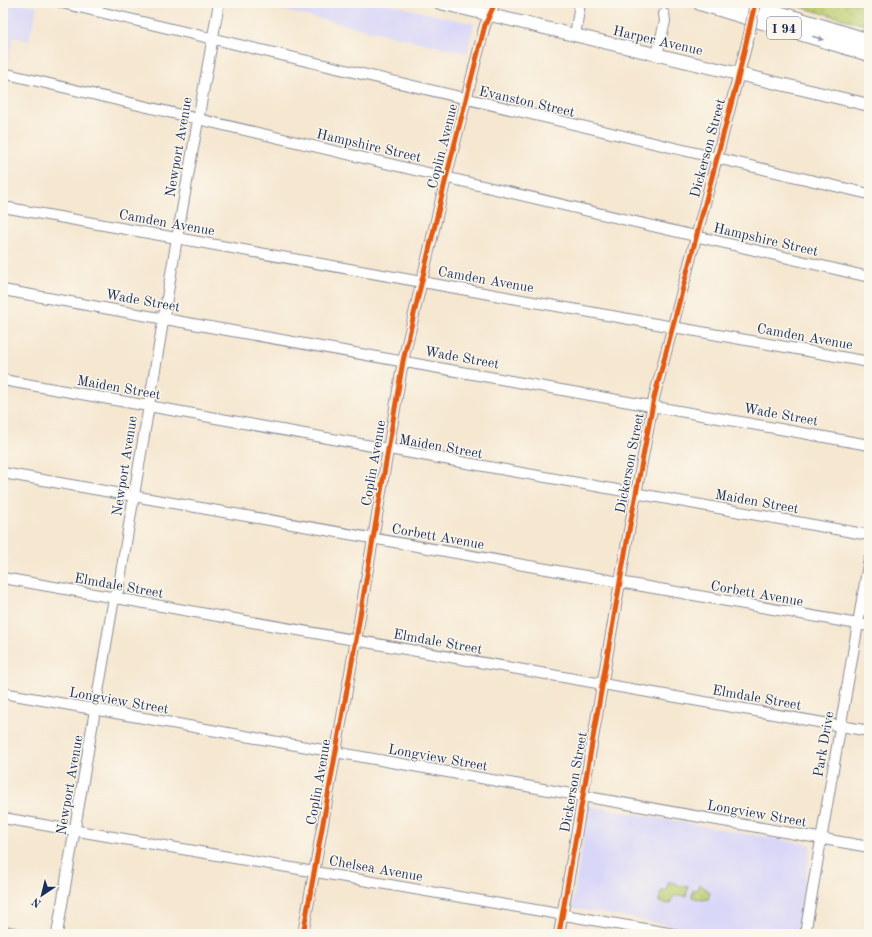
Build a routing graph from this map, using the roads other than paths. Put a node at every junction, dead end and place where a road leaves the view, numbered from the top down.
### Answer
1 (62, 3) edge
2 (218, 3) edge
3 (440, 3) edge
4 (495, 3) edge
5 (580, 3) edge
6 (700, 3) edge
7 (746, 3) edge
8 (755, 3) edge
9 (664, 14) dead end
10 (490, 15) junction
11 (575, 36) junction
12 (212, 38) junction
13 (869, 41) edge
14 (869, 54) edge
15 (657, 55) junction
16 (3, 73) edge
17 (739, 74) junction
18 (466, 99) junction
19 (869, 105) edge
20 (198, 119) junction
21 (716, 158) junction
22 (446, 178) junction
23 (869, 194) edge
24 (3, 207) edge
25 (177, 238) junction
26 (696, 238) junction
27 (869, 277) edge
28 (422, 281) junction
29 (3, 290) edge
30 (163, 318) junction
31 (672, 326) junction
32 (403, 361) junction
33 (869, 362) edge
34 (3, 380) edge
35 (653, 405) junction
36 (148, 406) junction
37 (869, 444) edge
38 (388, 449) junction
39 (3, 472) edge
40 (635, 493) junction
41 (133, 496) junction
42 (869, 535) edge
43 (372, 538) junction
44 (869, 559) edge
45 (3, 578) edge
46 (620, 583) junction
47 (114, 598) junction
48 (858, 624) junction
49 (869, 626) edge
50 (355, 641) junction
51 (602, 684) junction
52 (3, 693) edge
53 (96, 710) junction
54 (840, 726) junction
55 (869, 731) edge
56 (336, 753) junction
57 (582, 796) junction
58 (3, 818) edge
59 (75, 831) junction
60 (821, 838) junction
61 (869, 847) edge
62 (314, 872) junction
63 (562, 914) junction
64 (3, 931) edge
65 (19, 934) edge
66 (57, 934) edge
67 (303, 934) edge
68 (559, 934) edge
69 (674, 934) edge
70 (805, 934) edge

1 - 12 street, Evanston Street
2 - 12 street, Newport Avenue
3 - 10 main road, Harper Avenue
4 - 10 street, Coplin Avenue
5 - 11 street
6 -> 14 highway, I 94
7 - 13 highway, I 94
8 - 17 street, Dickerson Street, bridge
9 - 15 street
10 - 11 main road, Harper Avenue
10 - 18 street, Coplin Avenue
11 - 15 main road, Harper Avenue
12 - 18 street, Evanston Street
12 - 20 street, Newport Avenue
15 - 17 main road, Harper Avenue
16 - 20 street, Hampshire Street
17 - 19 main road, Harper Avenue
17 - 21 street, Dickerson Street
18 - 21 street, Evanston Street
18 - 22 street, Coplin Avenue
20 - 22 street, Hampshire Street
20 - 25 street, Newport Avenue
21 - 23 street, Evanston Street
21 - 26 street, Dickerson Street
22 - 26 street, Hampshire Street
22 - 28 street, Coplin Avenue
24 - 25 street, Camden Avenue
25 - 28 street, Camden Avenue
25 - 30 street, Newport Avenue
26 - 27 street, Hampshire Street
26 - 31 street, Dickerson Street
28 - 31 street, Camden Avenue
28 - 32 street, Coplin Avenue
29 - 30 street, Wade Street
30 - 32 street, Wade Street
30 - 36 street, Newport Avenue
31 - 33 street, Camden Avenue
31 - 35 street, Dickerson Street
32 - 35 street, Wade Street
32 - 38 street, Coplin Avenue
34 - 36 street, Maiden Street
35 - 37 street, Wade Street
35 - 40 street, Dickerson Street
36 - 38 street, Maiden Street
36 - 41 street, Newport Avenue
38 - 40 street, Maiden Street
38 - 43 street, Coplin Avenue
39 - 41 street, Corbett Avenue
40 - 42 street, Maiden Street
40 - 46 street, Dickerson Street
41 - 43 street, Corbett Avenue
41 - 47 street, Newport Avenue
43 - 46 street, Corbett Avenue
43 - 50 street, Coplin Avenue
44 - 48 street, Park Drive
45 - 47 street, Elmdale Street
46 - 48 street, Corbett Avenue
46 - 51 street, Dickerson Street
47 - 50 street, Elmdale Street
47 - 53 street, Newport Avenue
48 - 49 street, Corbett Avenue
48 - 54 street, Park Drive
50 - 51 street, Elmdale Street
50 - 56 street, Coplin Avenue
51 - 54 street, Elmdale Street
51 - 57 street, Dickerson Street
52 - 53 street, Longview Street
53 - 56 street, Longview Street
53 - 59 street, Newport Avenue
54 - 55 street, Elmdale Street
54 - 60 street, Park Drive
56 - 57 street, Longview Street
56 - 62 street, Coplin Avenue
57 - 60 street, Longview Street
57 - 63 street, Dickerson Street
58 - 59 street, Chelsea Avenue
59 - 62 street, Chelsea Avenue
59 - 66 street, Newport Avenue
60 - 61 street, Longview Street
60 - 70 street, Park Drive
62 - 63 street, Chelsea Avenue
62 - 67 street, Coplin Avenue
63 - 68 street, Dickerson Street
63 - 69 street, Chelsea Avenue
64 - 65 street

